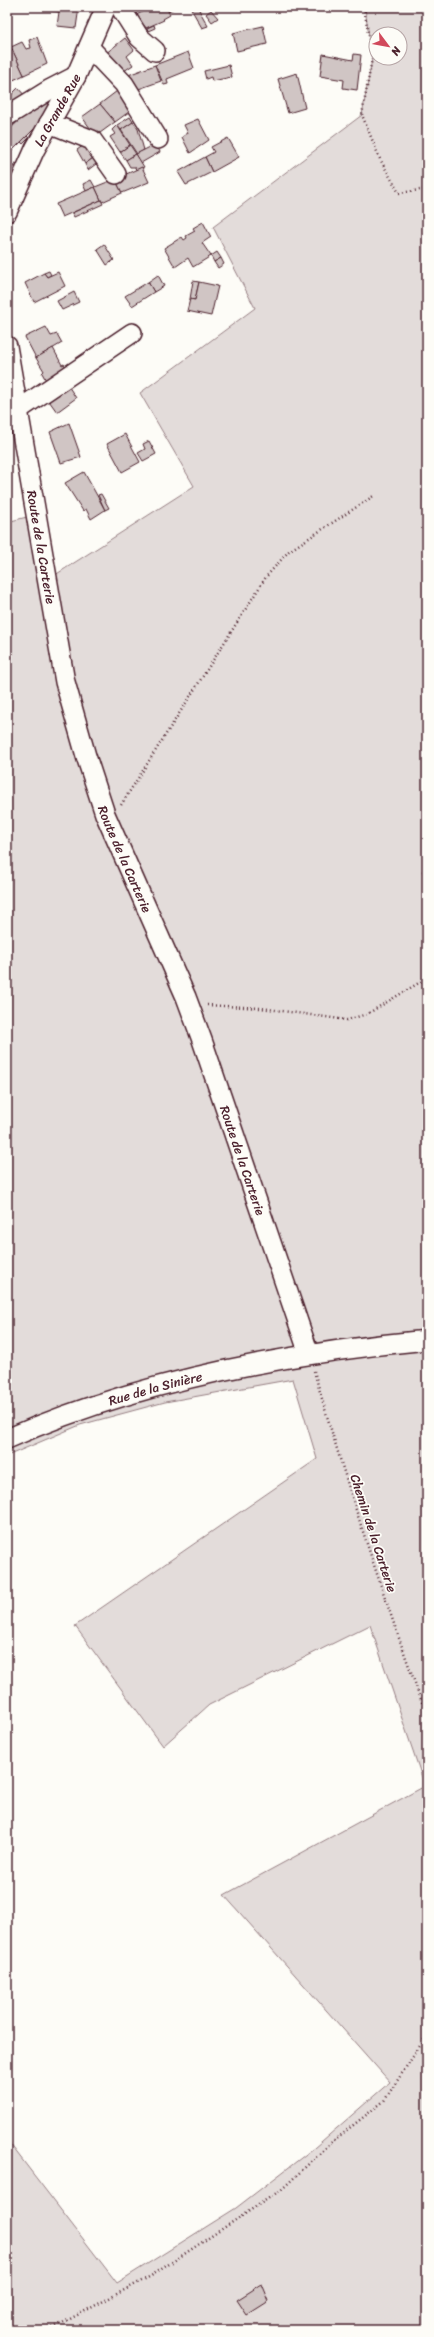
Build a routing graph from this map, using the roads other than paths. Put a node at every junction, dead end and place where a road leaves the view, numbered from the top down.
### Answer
1 (117, 8) edge
2 (89, 47) junction
3 (155, 51) dead end
4 (76, 76) junction
5 (7, 116) edge
6 (49, 123) junction
7 (158, 139) dead end
8 (116, 174) dead end
9 (7, 212) edge
10 (132, 333) dead end
11 (7, 346) edge
12 (18, 410) junction
13 (427, 1340) edge
14 (309, 1354) junction
15 (7, 1439) edge

1 - 2 street, La Grande Rue
1 - 3 street
2 - 4 street, La Grande Rue
2 - 7 street
4 - 5 street
4 - 6 street, La Grande Rue
6 - 8 street
6 - 9 street, La Grande Rue
10 - 12 street
11 - 12 street, Route de la Carterie
12 - 14 street, Route de la Carterie
13 - 14 street, Rue de la Sinière
14 - 15 street, Rue de la Sinière

